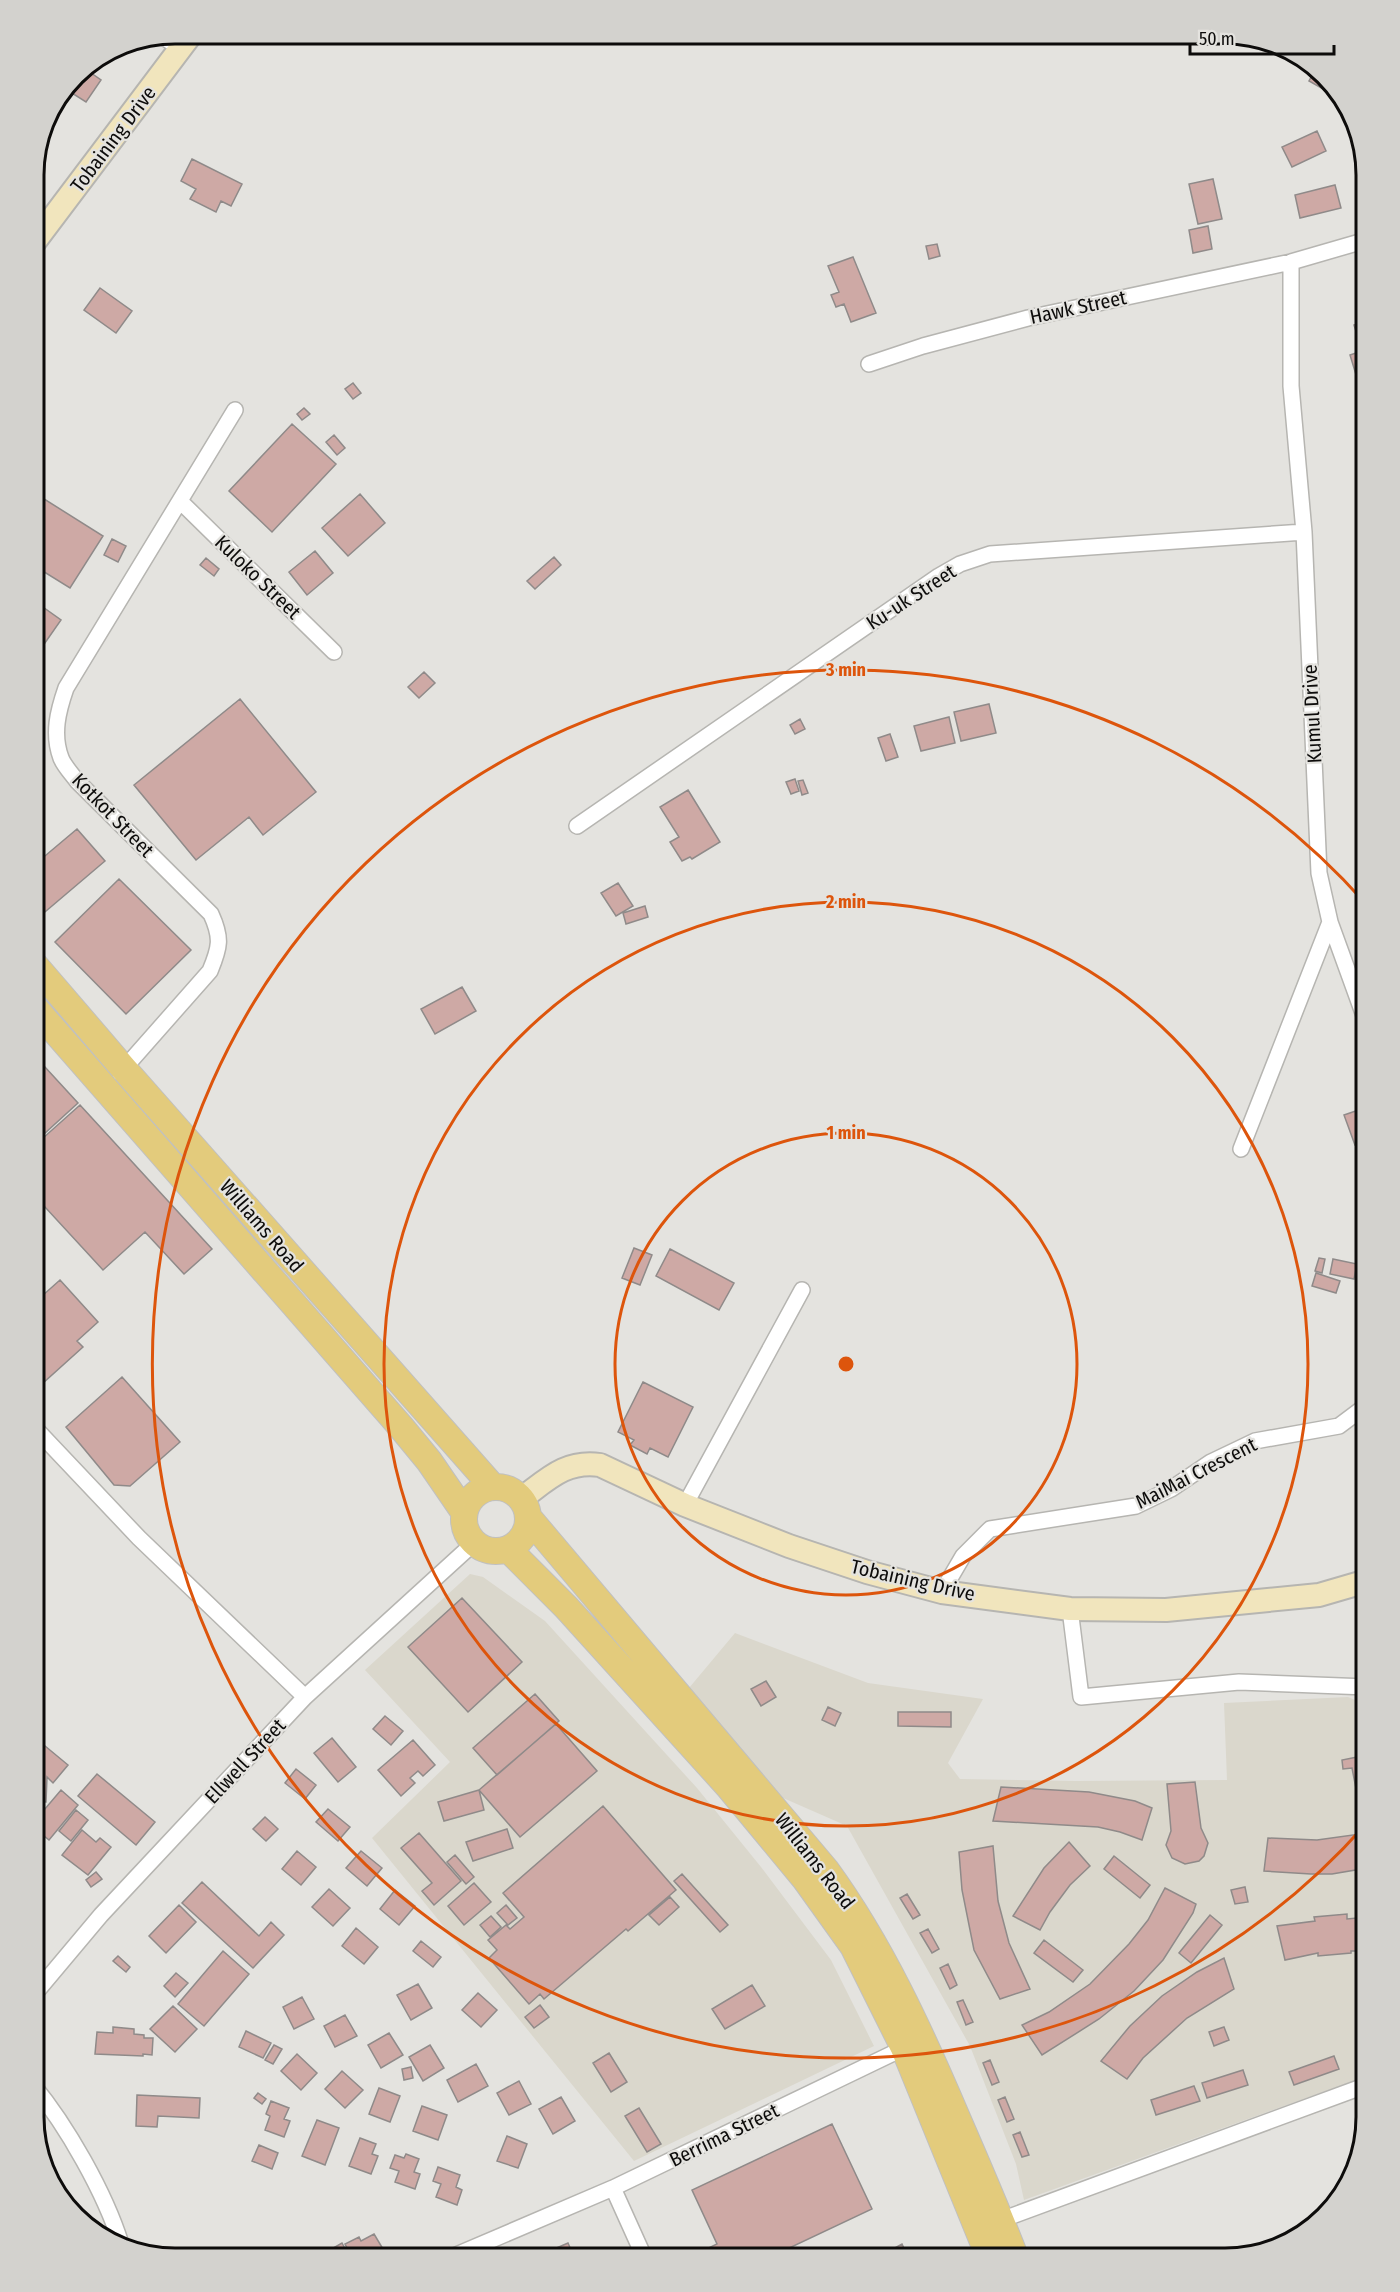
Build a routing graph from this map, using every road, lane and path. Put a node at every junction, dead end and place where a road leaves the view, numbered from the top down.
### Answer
1 (185, 44) edge
2 (44, 230) edge
3 (1356, 243) edge
4 (1291, 262) junction
5 (868, 364) dead end
6 (235, 410) dead end
7 (181, 502) junction
8 (1304, 532) junction
9 (334, 652) dead end
10 (577, 826) dead end
11 (1329, 922) junction
12 (44, 976) edge
13 (1356, 994) edge
14 (44, 1019) edge
15 (124, 1069) junction
16 (104, 1087) junction
17 (1241, 1149) dead end
18 (802, 1290) dead end
19 (1356, 1413) edge
20 (44, 1438) edge
21 (493, 1487) junction
22 (685, 1505) junction
23 (524, 1508) junction
24 (464, 1512) junction
25 (474, 1542) junction
26 (508, 1549) junction
27 (1356, 1584) edge
28 (942, 1592) junction
29 (1070, 1610) junction
30 (1356, 1687) edge
31 (305, 1697) junction
32 (44, 1983) edge
33 (904, 2048) junction
34 (1356, 2089) edge
35 (44, 2099) edge
36 (613, 2188) junction
37 (1001, 2220) junction
38 (117, 2235) edge
39 (473, 2248) edge
40 (640, 2248) edge
41 (986, 2248) edge
42 (1012, 2248) edge

1 - 2 street, Tobaining Drive
3 - 4 street, Hawk Street
4 - 5 street, Hawk Street
4 - 8 street, Kumul Drive
6 - 7 street, Kotkot Street
7 - 9 street, Kuloko Street
7 - 15 street, Kotkot Street
8 - 10 street, Ku-uk Street
8 - 11 street, Kumul Drive
11 - 13 street
11 - 17 street
12 - 15 main road, Williams Road
14 - 16 main road, Williams Road
15 - 16 street, Kotkot Street
15 - 21 main road, Williams Road
16 - 24 main road, Williams Road
18 - 22 street
19 - 28 street, MaiMai Crescent
20 - 31 street
21 - 23 main road, Williams Road
21 - 24 main road
22 - 23 street, Tobaining Drive
22 - 28 street, Tobaining Drive
23 - 26 main road
23 - 37 main road, Williams Road
24 - 25 main road, Williams Road
25 - 26 main road
25 - 31 street, Ellwell Street
26 - 33 main road, Williams Road
27 - 29 street, Tobaining Drive
28 - 29 street, Tobaining Drive
29 - 30 street
31 - 32 street, Ellwell Street
33 - 36 street, Berrima Street
33 - 41 main road, Williams Road
34 - 37 street
35 - 38 street
36 - 39 street, Berrima Street
36 - 40 street
37 - 42 main road, Williams Road

